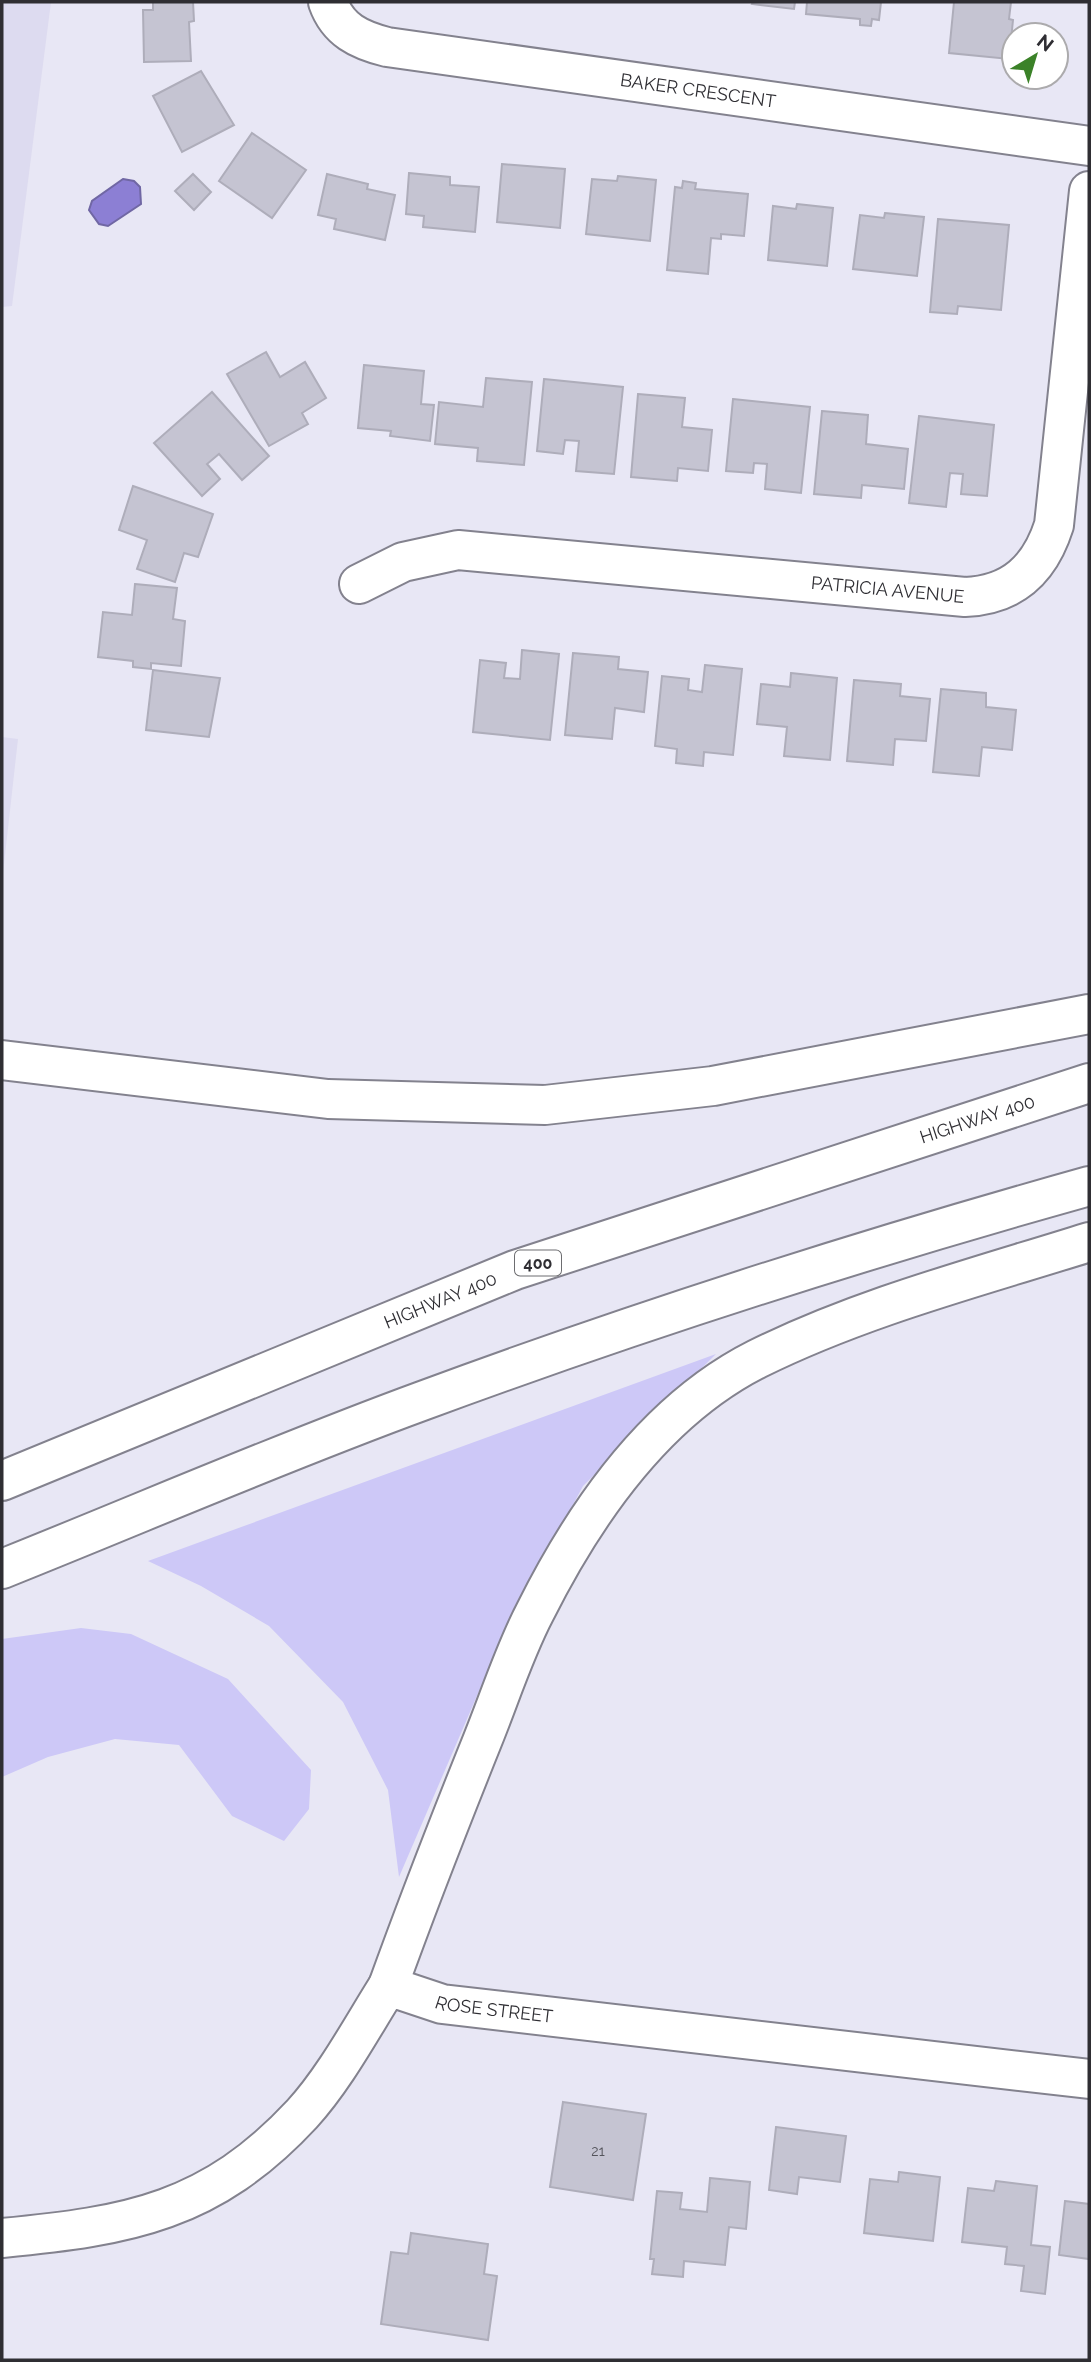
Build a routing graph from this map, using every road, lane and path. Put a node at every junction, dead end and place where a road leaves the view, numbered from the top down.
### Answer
1 (328, 2) edge
2 (1089, 146) edge
3 (1089, 191) edge
4 (359, 584) dead end
5 (1089, 1014) edge
6 (2, 1060) edge
7 (1089, 1083) edge
8 (1089, 1186) edge
9 (1089, 1242) edge
10 (2, 1481) edge
11 (2, 1569) edge
12 (388, 1986) junction
13 (1089, 2079) edge
14 (2, 2238) edge

1 - 2 main road, BAKER CRESCENT
3 - 4 main road, PATRICIA AVENUE
5 - 6 main road
7 - 10 main road, HIGHWAY 400 / 400
8 - 11 main road
9 - 12 main road
12 - 13 main road, ROSE STREET
12 - 14 main road

